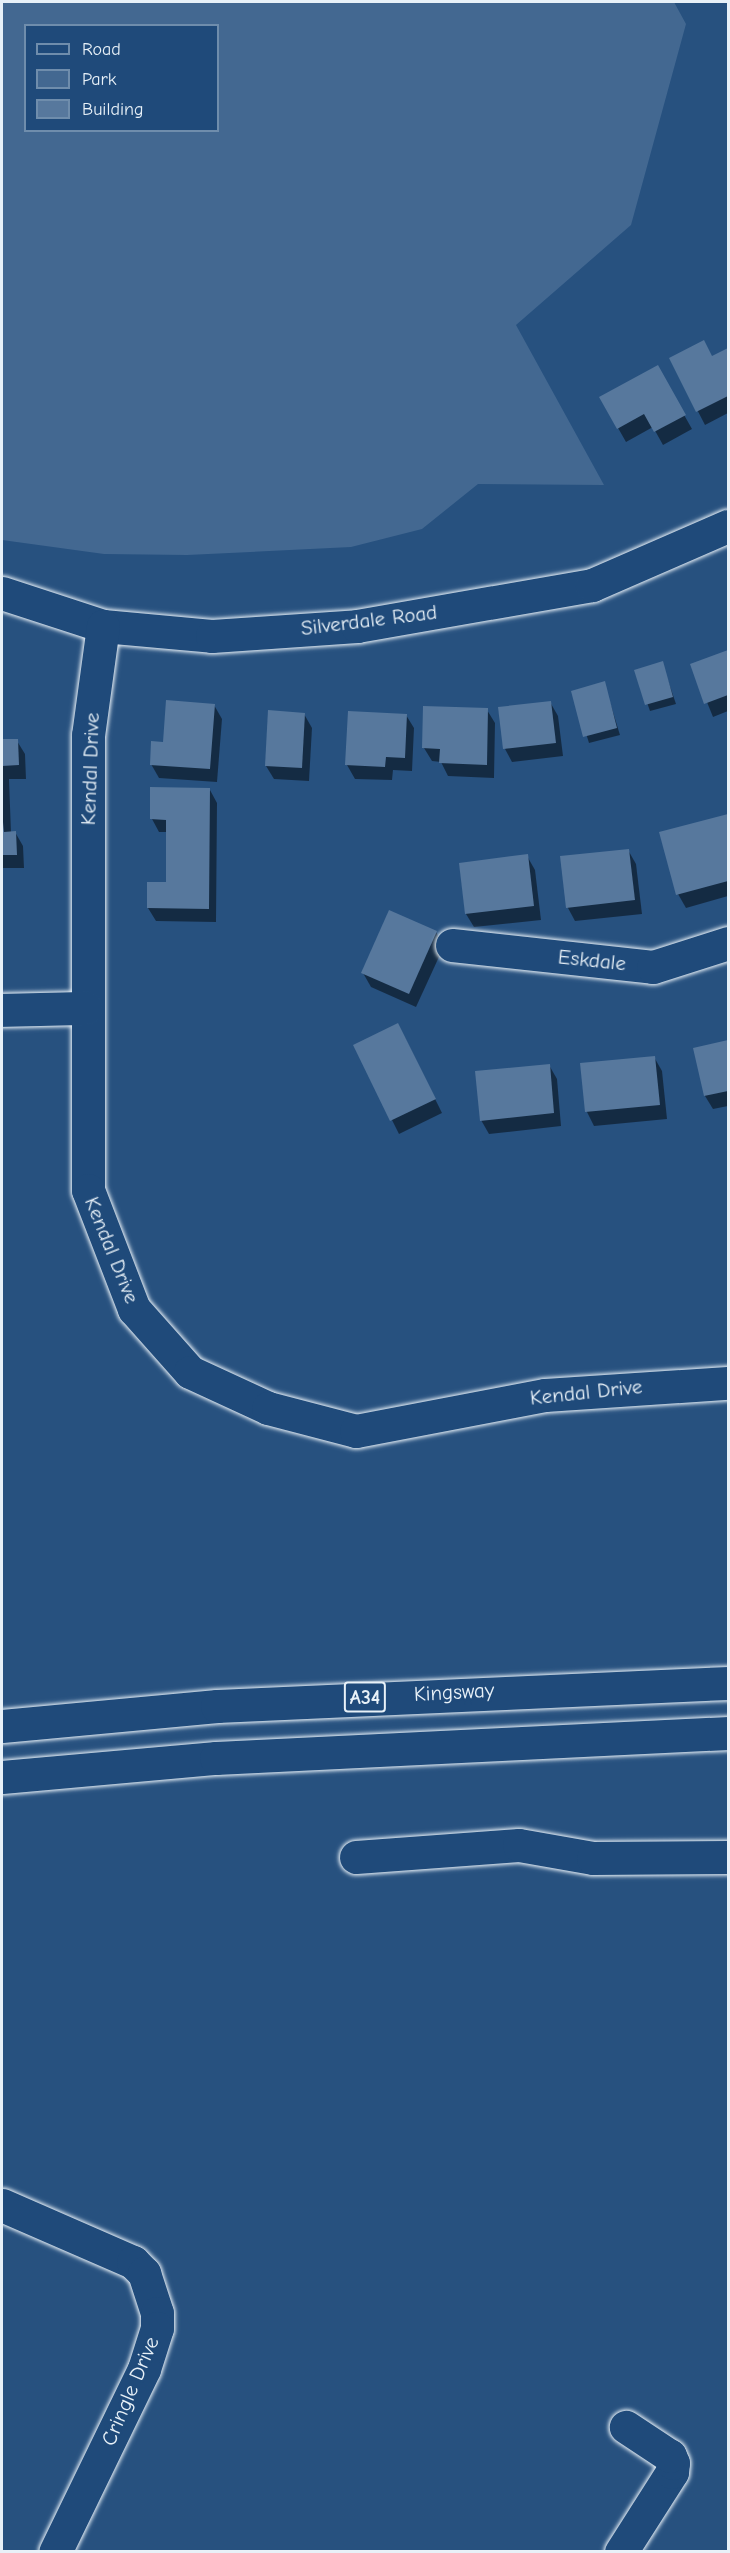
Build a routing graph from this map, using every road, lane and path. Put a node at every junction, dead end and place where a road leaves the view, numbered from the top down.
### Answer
1 (729, 525) edge
2 (2, 593) edge
3 (103, 626) junction
4 (729, 944) edge
5 (452, 945) dead end
6 (86, 1008) junction
7 (2, 1010) edge
8 (729, 1383) edge
9 (729, 1683) edge
10 (2, 1726) edge
11 (729, 1733) edge
12 (2, 1777) edge
13 (356, 1857) dead end
14 (729, 1857) edge
15 (2, 2205) edge
16 (626, 2427) dead end
17 (55, 2552) edge
18 (621, 2552) edge

1 - 3 main road, Silverdale Road
2 - 3 main road, Silverdale Road
3 - 6 main road, Kendal Drive
4 - 5 main road, Eskdale
6 - 7 main road
6 - 8 main road, Kendal Drive
9 - 10 main road, Kingsway / A34
11 - 12 main road
13 - 14 main road
15 - 17 main road, Cringle Drive
16 - 18 main road

